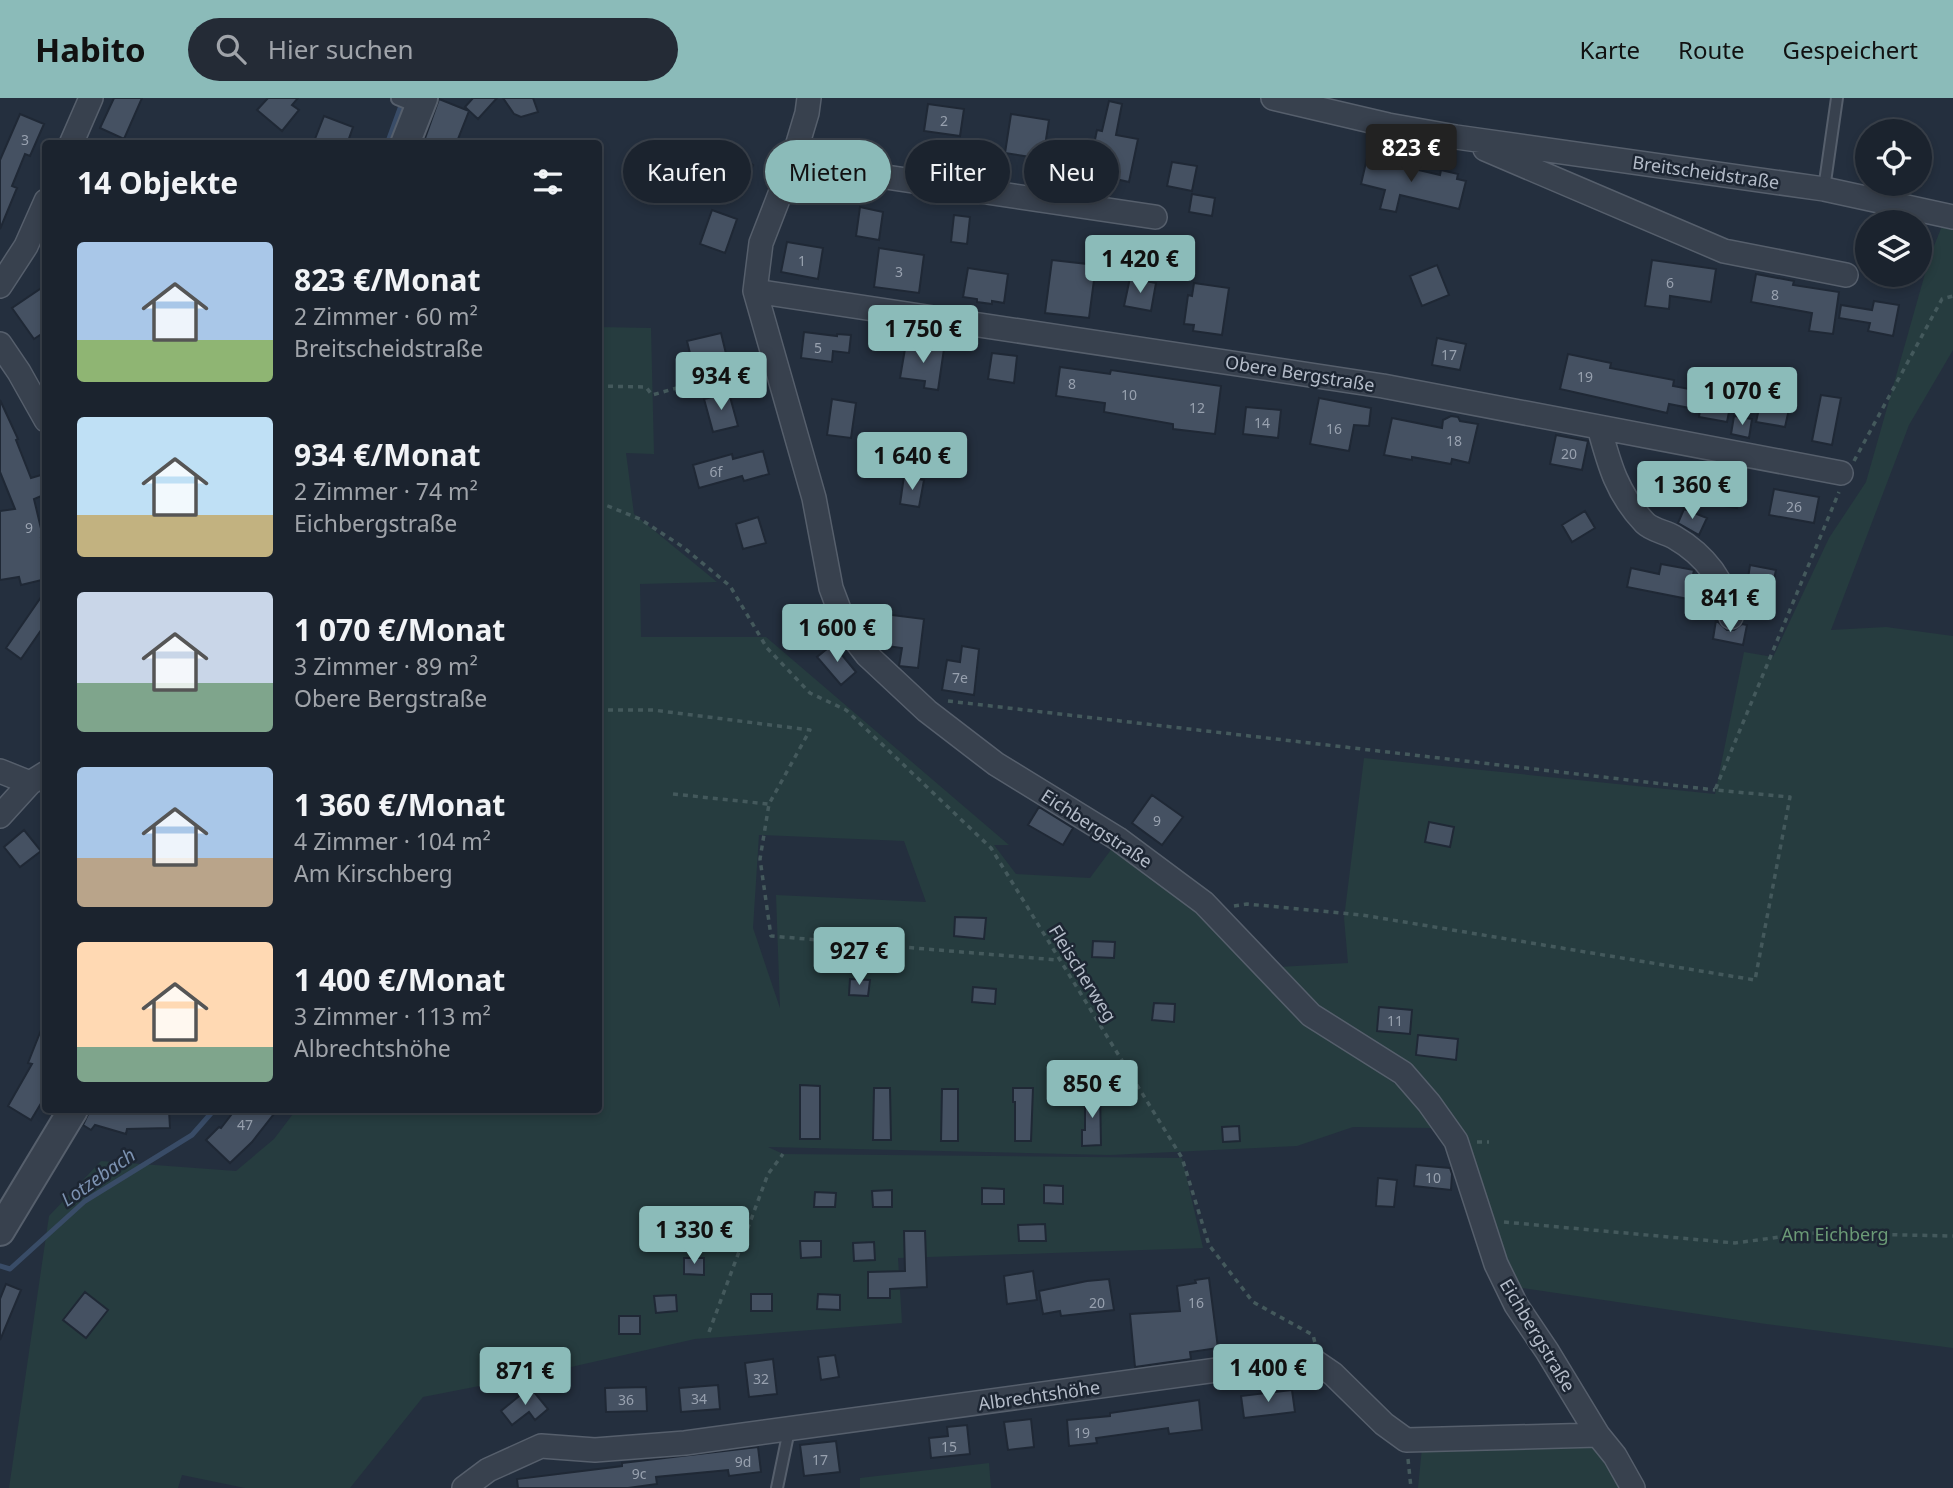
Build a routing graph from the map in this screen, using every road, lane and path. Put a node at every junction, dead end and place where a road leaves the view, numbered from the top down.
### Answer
1 (90, 98) edge
2 (809, 98) edge
3 (1273, 98) edge
4 (1838, 98) edge
5 (412, 102) edge
6 (1457, 137) junction
7 (73, 140) edge
8 (406, 140) edge
9 (799, 140) edge
10 (891, 178) edge
11 (1824, 189) junction
12 (776, 203) edge
13 (42, 210) edge
14 (1953, 217) edge
15 (1155, 218) dead end
16 (1846, 275) dead end
17 (0, 286) edge
18 (755, 291) junction
19 (1953, 296) edge
20 (0, 344) edge
21 (777, 368) junction
22 (602, 386) edge
23 (42, 413) edge
24 (1599, 426) junction
25 (1841, 473) junction
26 (602, 504) edge
27 (1731, 617) dead end
28 (919, 704) junction
29 (602, 710) edge
30 (0, 771) edge
31 (38, 778) edge
32 (1715, 790) junction
33 (673, 794) dead end
34 (769, 804) junction
35 (0, 816) edge
36 (1211, 911) junction
37 (1058, 960) junction
38 (71, 1113) edge
39 (783, 1154) dead end
40 (1481, 1220) junction
41 (1, 1229) edge
42 (1953, 1236) edge
43 (709, 1332) dead end
44 (1316, 1344) dead end
45 (789, 1430) junction
46 (1598, 1435) junction
47 (1406, 1440) junction
48 (464, 1488) edge
49 (778, 1488) edge
50 (1410, 1488) edge
51 (1633, 1488) edge

1 - 7 street
2 - 9 street, Eichbergstraße
3 - 6 street, Breitscheidstraße
4 - 11 lane
5 - 8 street
6 - 11 street, Breitscheidstraße
6 - 16 street, Breitscheidstraße
10 - 15 street
11 - 14 street, Breitscheidstraße
12 - 18 street, Eichbergstraße
13 - 17 street
18 - 21 street, Eichbergstraße
18 - 24 street, Obere Bergstraße
19 - 25 path
20 - 23 street
21 - 22 path
21 - 28 street, Eichbergstraße
24 - 25 street, Obere Bergstraße
24 - 27 street
25 - 32 path
26 - 37 path, Fleischerweg
28 - 32 path
28 - 36 street, Eichbergstraße
29 - 34 path
30 - 31 street
31 - 35 street
32 - 36 path
33 - 34 path
34 - 37 path
36 - 40 street, Eichbergstraße
37 - 44 path, Fleischerweg
38 - 41 street
39 - 43 path
40 - 42 path
40 - 46 street, Eichbergstraße
45 - 47 street, Albrechtshöhe
45 - 48 street, Albrechtshöhe
45 - 49 lane
46 - 47 street
46 - 51 street, Eichbergstraße
47 - 50 path

